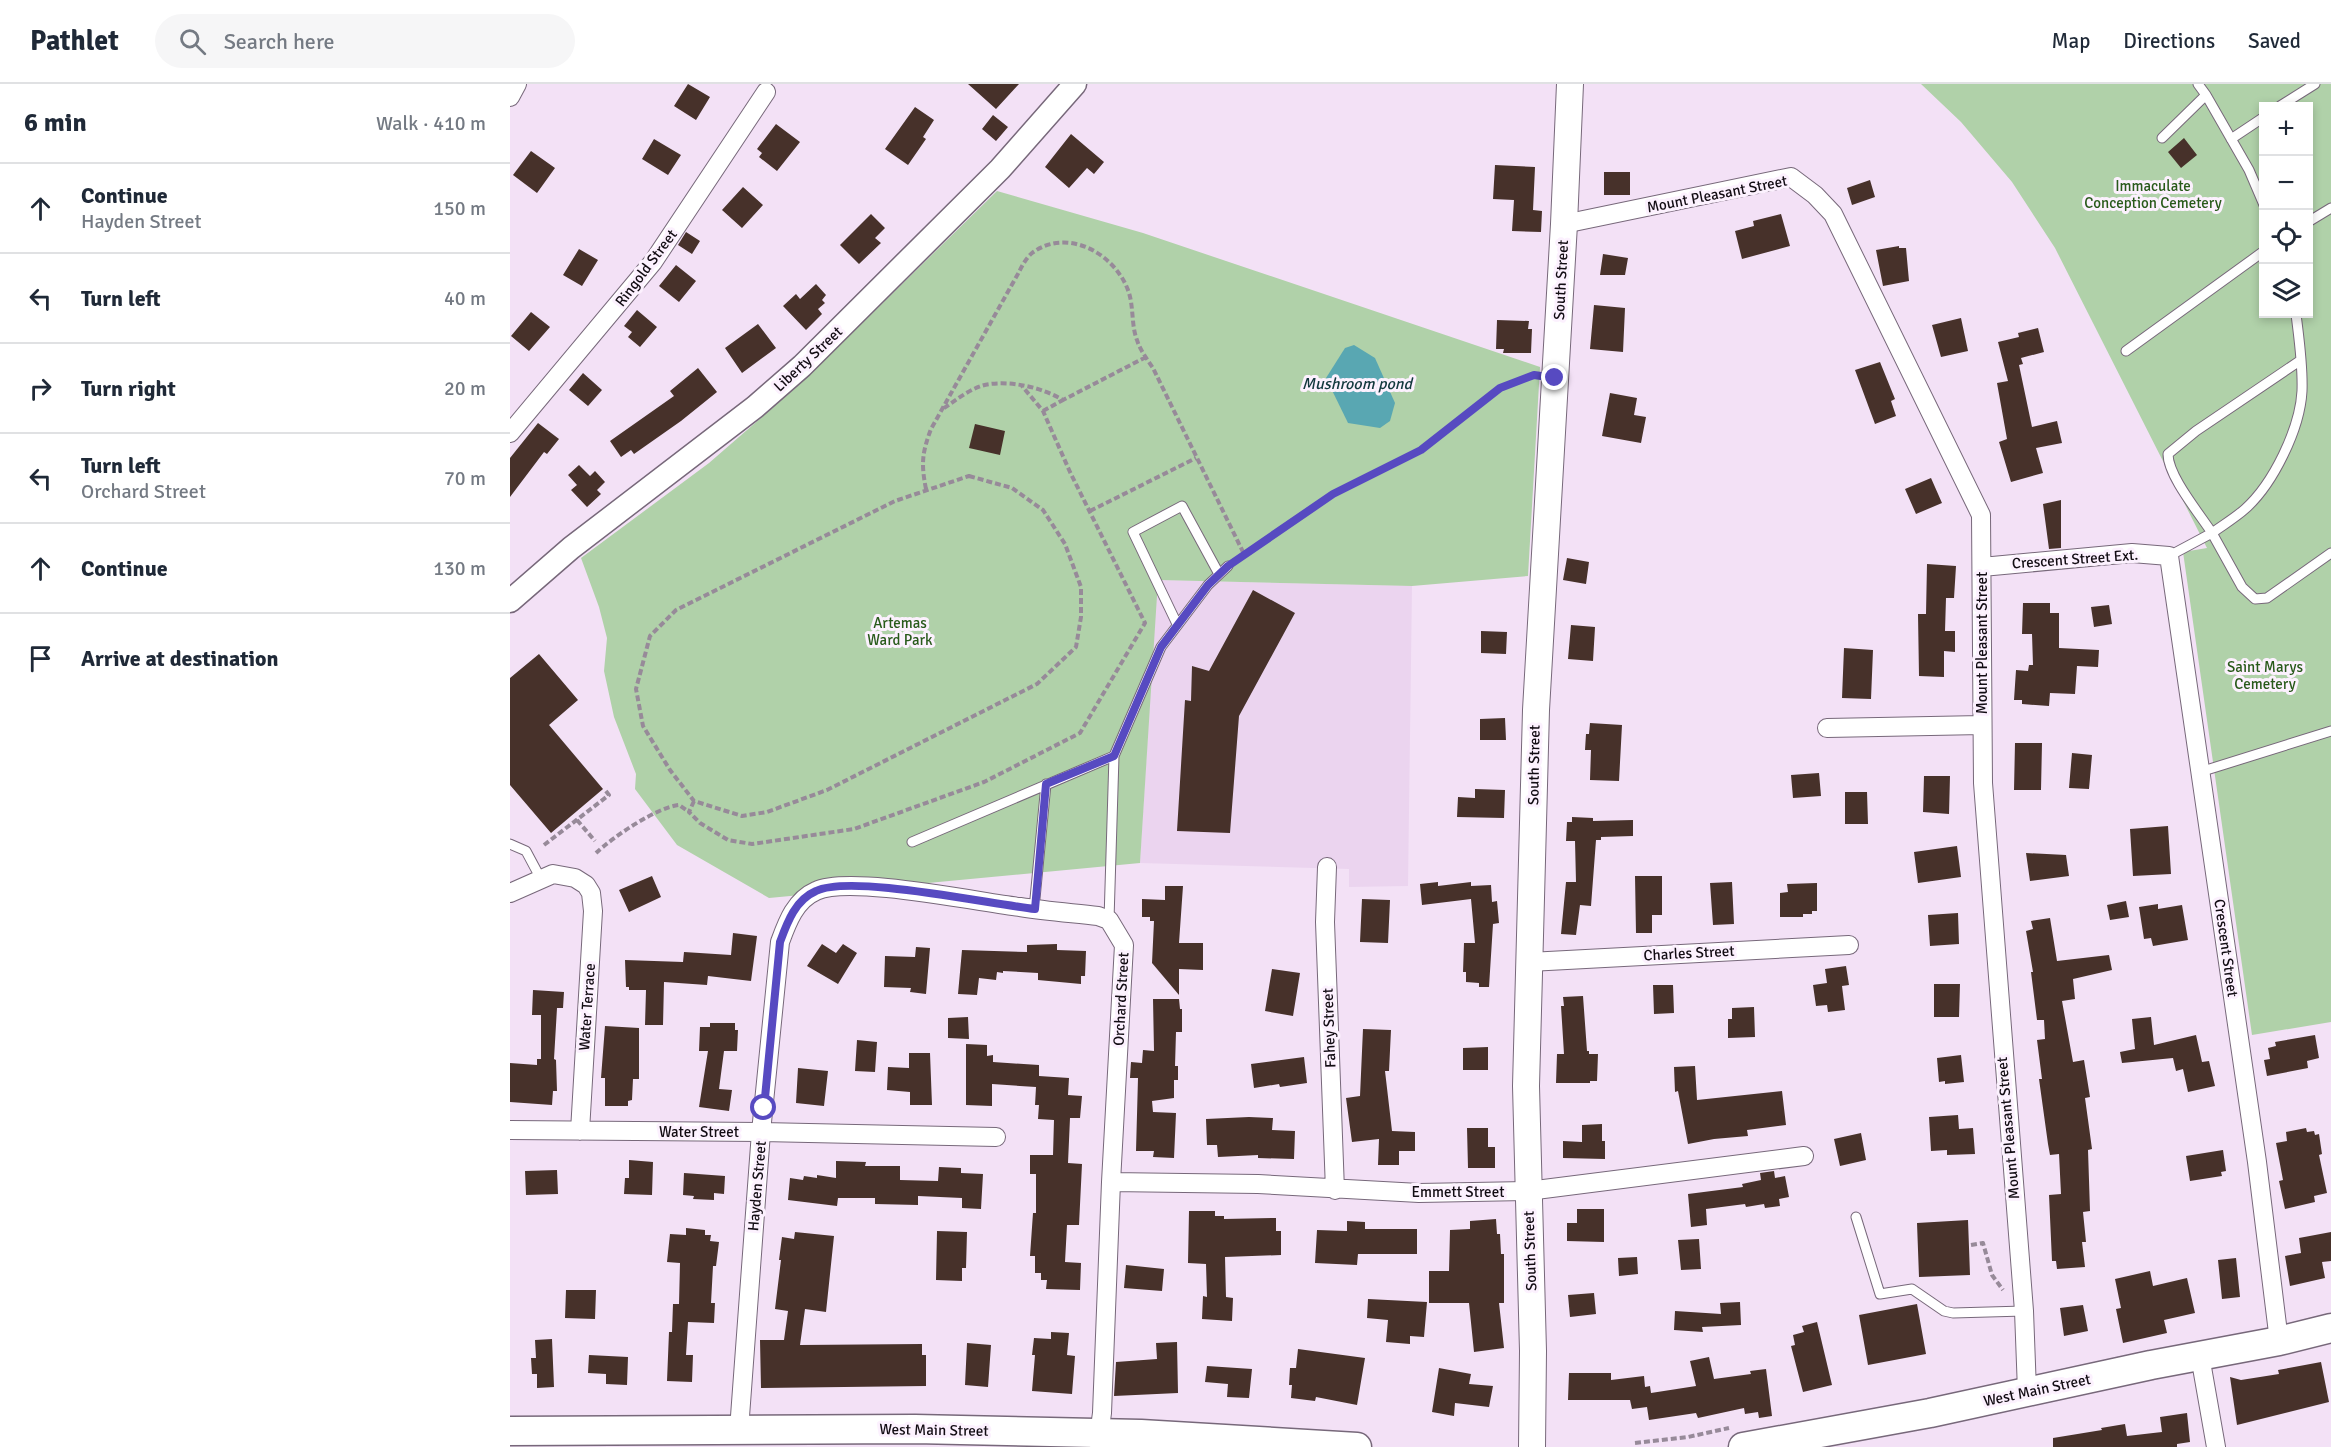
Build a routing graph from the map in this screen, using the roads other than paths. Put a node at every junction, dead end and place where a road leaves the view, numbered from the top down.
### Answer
1 (517, 84) edge
2 (1075, 84) edge
3 (1570, 84) edge
4 (2198, 84) edge
5 (2314, 84) edge
6 (766, 92) dead end
7 (2206, 95) junction
8 (510, 97) edge
9 (2286, 102) edge
10 (2259, 120) edge
11 (2162, 138) dead end
12 (2230, 139) junction
13 (2259, 194) edge
14 (2331, 208) edge
15 (2313, 219) edge
16 (1564, 224) junction
17 (2259, 255) edge
18 (2296, 318) edge
19 (2126, 351) dead end
20 (2301, 360) junction
21 (510, 433) edge
22 (2212, 533) junction
23 (2331, 554) edge
24 (2169, 556) junction
25 (1228, 566) road end
26 (1982, 567) junction
27 (1219, 574) junction
28 (510, 601) edge
29 (1177, 624) junction
30 (1982, 725) junction
31 (1827, 728) dead end
32 (2331, 731) edge
33 (1114, 756) junction
34 (2200, 772) junction
35 (1046, 784) junction
36 (912, 842) dead end
37 (510, 844) edge
38 (1327, 867) dead end
39 (541, 879) junction
40 (510, 893) edge
41 (1035, 909) junction
42 (1109, 920) junction
43 (1849, 945) dead end
44 (1529, 962) junction
45 (510, 1130) edge
46 (580, 1131) junction
47 (761, 1132) junction
48 (996, 1137) dead end
49 (1804, 1156) dead end
50 (1111, 1182) junction
51 (1335, 1190) junction
52 (1528, 1191) junction
53 (1856, 1217) dead end
54 (2024, 1311) junction
55 (2331, 1328) edge
56 (2279, 1341) junction
57 (2200, 1356) junction
58 (2027, 1391) junction
59 (739, 1430) junction
60 (510, 1431) edge
61 (1098, 1440) edge
62 (1786, 1443) edge
63 (1357, 1447) edge
64 (1532, 1447) edge
65 (1743, 1447) edge
66 (2216, 1447) edge

1 - 8 street
2 - 28 street, Liberty Street
3 - 16 main road, South Street
4 - 7 lane
5 - 9 lane
6 - 21 street, Ringold Street
7 - 11 lane
7 - 12 lane
10 - 12 lane
12 - 13 lane
14 - 15 lane
16 - 26 street, Mount Pleasant Street
16 - 44 main road, South Street
17 - 19 lane
18 - 20 lane
20 - 22 lane
20 - 22 lane
22 - 23 lane
22 - 24 lane
24 - 26 street, Crescent Street Ext.
24 - 34 street, Crescent Street
25 - 27 lane
26 - 30 street, Mount Pleasant Street
27 - 29 lane
27 - 29 lane
29 - 33 lane
30 - 31 street
30 - 54 street, Mount Pleasant Street
32 - 34 lane
33 - 35 lane
33 - 42 lane
34 - 56 street, Crescent Street
35 - 36 lane
35 - 41 lane
37 - 39 lane
38 - 51 street, Fahey Street
39 - 40 street
39 - 46 street, Water Terrace
41 - 42 street, Hayden Street
41 - 47 street, Hayden Street
42 - 50 street, Orchard Street
43 - 44 street, Charles Street
44 - 52 main road, South Street
45 - 46 street, Water Street
46 - 47 street, Water Street
47 - 48 street, Water Street
47 - 59 street, Hayden Street
49 - 52 street, Emmett Street
50 - 51 street, Emmett Street
50 - 61 street, Orchard Street
51 - 52 street, Emmett Street
52 - 64 main road, South Street
53 - 54 lane
54 - 58 street, Mount Pleasant Street
55 - 56 main road, West Main Street
56 - 57 main road, West Main Street
57 - 58 main road, West Main Street
57 - 66 street
58 - 62 main road, West Main Street
59 - 60 main road, West Main Street
59 - 61 main road, West Main Street
61 - 63 main road, West Main Street
62 - 65 main road, West Main Street

